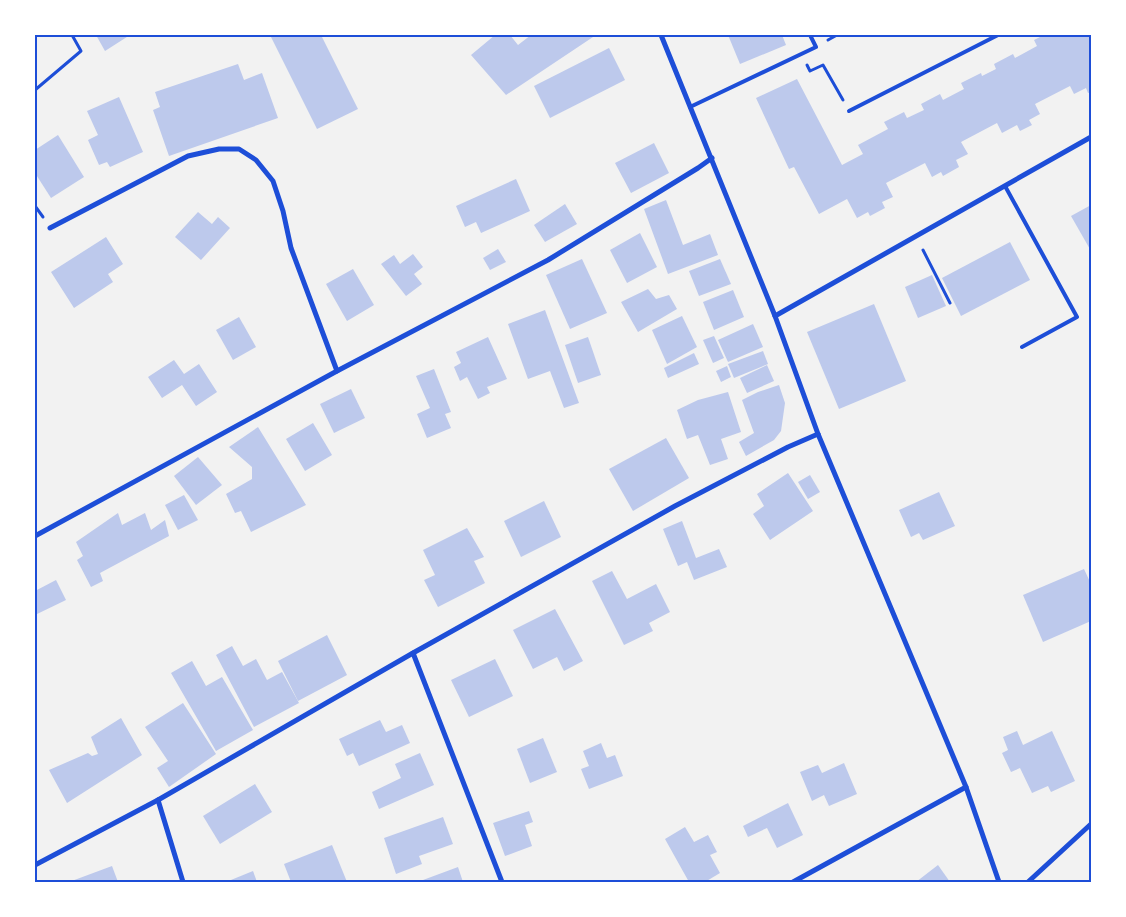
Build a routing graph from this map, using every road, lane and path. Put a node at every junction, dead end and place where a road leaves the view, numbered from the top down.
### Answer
1 (72, 35) edge
2 (661, 35) edge
3 (810, 35) edge
4 (998, 35) edge
5 (823, 64) dead end
6 (35, 90) edge
7 (690, 106) junction
8 (849, 111) joint
9 (1091, 137) edge
10 (712, 158) junction
11 (1005, 186) junction
12 (50, 228) dead end
13 (922, 248) dead end
14 (950, 303) dead end
15 (775, 316) junction
16 (1022, 347) dead end
17 (337, 372) junction
18 (818, 434) junction
19 (35, 536) edge
20 (413, 653) junction
21 (966, 787) junction
22 (158, 800) junction
23 (1091, 824) edge
24 (35, 865) edge
25 (182, 882) edge
26 (502, 882) edge
27 (793, 882) edge
28 (999, 882) edge
29 (1028, 882) edge

1 - 6 path
2 - 7 street
3 - 7 lane
4 - 8 lane
5 - 8 path
7 - 10 street
9 - 11 street
10 - 15 street
10 - 17 street
11 - 15 street
11 - 16 lane
12 - 17 street
13 - 14 path
15 - 18 street
17 - 19 street
18 - 20 street
18 - 21 street
20 - 22 street
20 - 26 street
21 - 27 street
21 - 28 street
22 - 24 street
22 - 25 street
23 - 29 street

